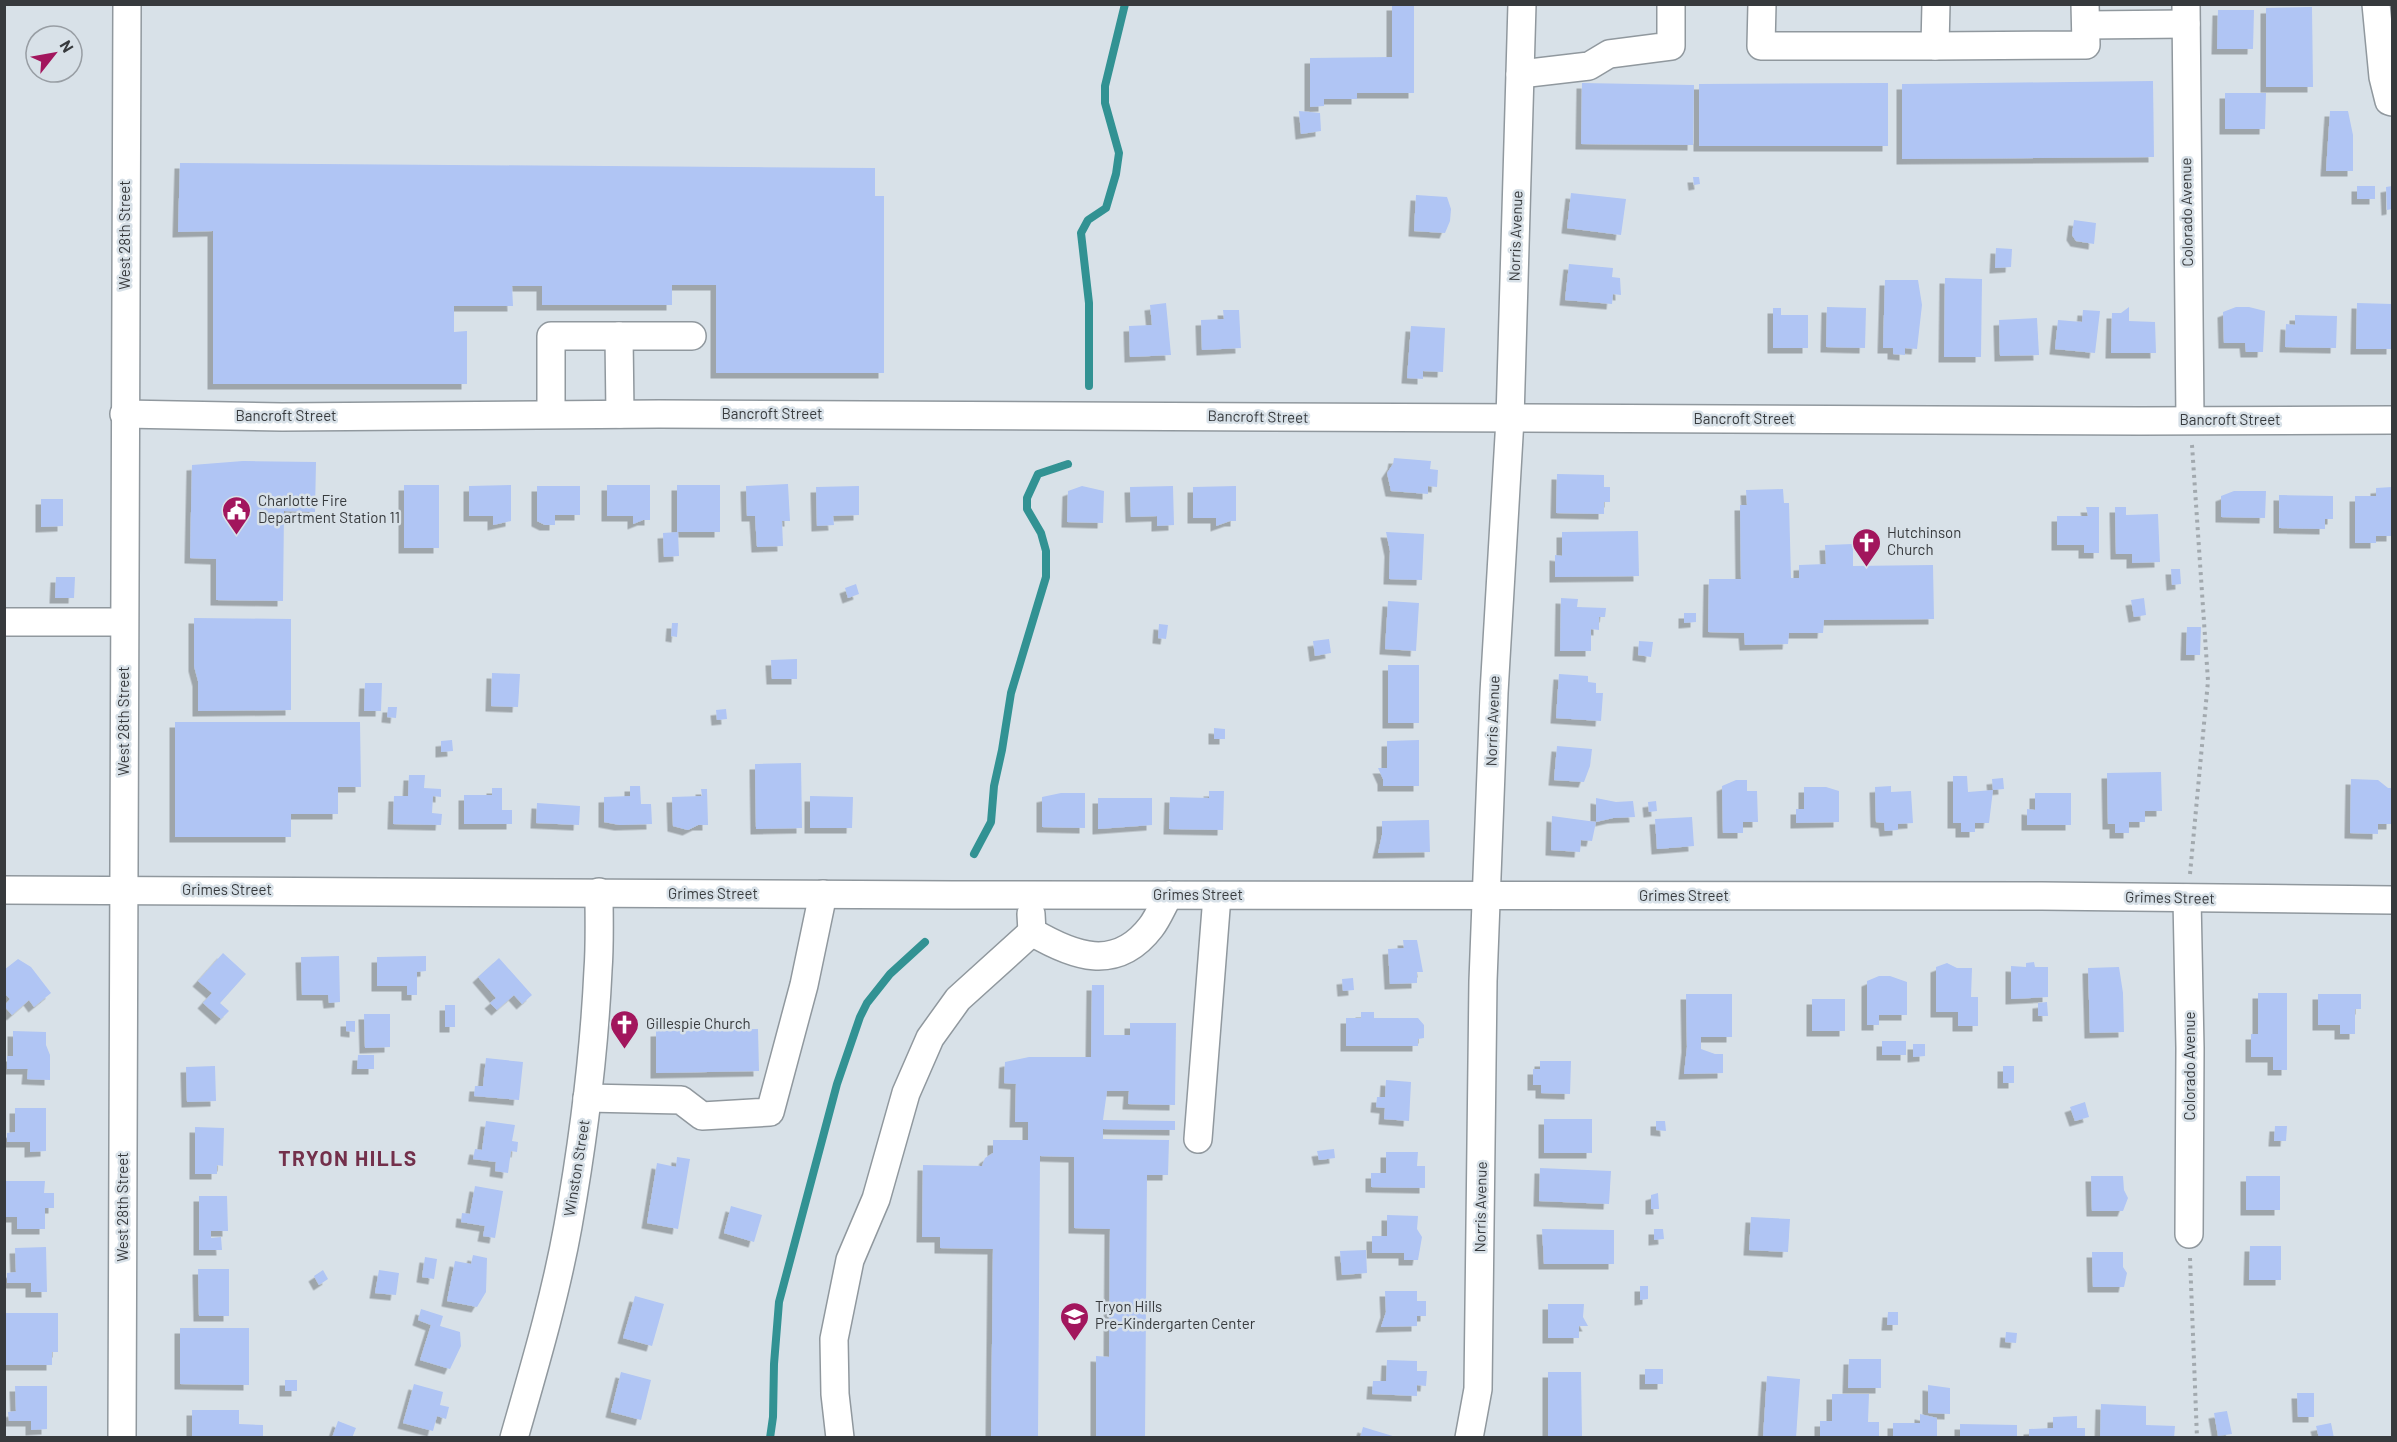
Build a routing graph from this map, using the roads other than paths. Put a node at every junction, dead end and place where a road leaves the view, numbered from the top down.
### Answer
1 (127, 4) edge
2 (1522, 4) edge
3 (1671, 4) edge
4 (1762, 4) edge
5 (1936, 4) edge
6 (2376, 4) edge
7 (2186, 14) edge
8 (2086, 15) edge
9 (1935, 46) junction
10 (1520, 74) junction
11 (2392, 102) edge
12 (619, 336) junction
13 (692, 336) dead end
14 (124, 414) junction
15 (551, 414) junction
16 (620, 414) junction
17 (1510, 419) junction
18 (2190, 420) junction
19 (2392, 420) edge
20 (4, 622) edge
21 (124, 622) junction
22 (123, 889) junction
23 (4, 890) edge
24 (599, 892) junction
25 (823, 894) junction
26 (1031, 894) junction
27 (1169, 895) junction
28 (1217, 896) junction
29 (1486, 897) junction
30 (2187, 898) junction
31 (2392, 900) edge
32 (1032, 932) junction
33 (587, 1098) junction
34 (1198, 1139) dead end
35 (2189, 1234) road end
36 (122, 1437) edge
37 (514, 1437) edge
38 (840, 1437) edge
39 (1469, 1437) edge

1 - 14 street, West 28th Street
2 - 10 street, Norris Avenue
3 - 10 street
4 - 9 street
5 - 9 street
6 - 11 street
7 - 8 street
7 - 18 street, Colorado Avenue
8 - 9 street
10 - 17 street, Norris Avenue
12 - 13 street
12 - 15 street
12 - 16 street
14 - 15 street, Bancroft Street
14 - 21 street, West 28th Street
15 - 16 street, Bancroft Street
16 - 17 street, Bancroft Street
17 - 18 street, Bancroft Street
17 - 29 street, Norris Avenue
18 - 19 street, Bancroft Street
20 - 21 street
21 - 22 street, West 28th Street
22 - 23 street, Grimes Street
22 - 24 street, Grimes Street
22 - 36 street, West 28th Street
24 - 25 street, Grimes Street
24 - 33 street, Winston Street
25 - 26 street, Grimes Street
25 - 33 street
26 - 27 street, Grimes Street
26 - 32 street
27 - 28 street, Grimes Street
27 - 32 street
28 - 29 street, Grimes Street
28 - 34 street
29 - 30 street, Grimes Street
29 - 39 street, Norris Avenue
30 - 31 street, Grimes Street
30 - 35 street, Colorado Avenue
32 - 38 street
33 - 37 street, Winston Street

